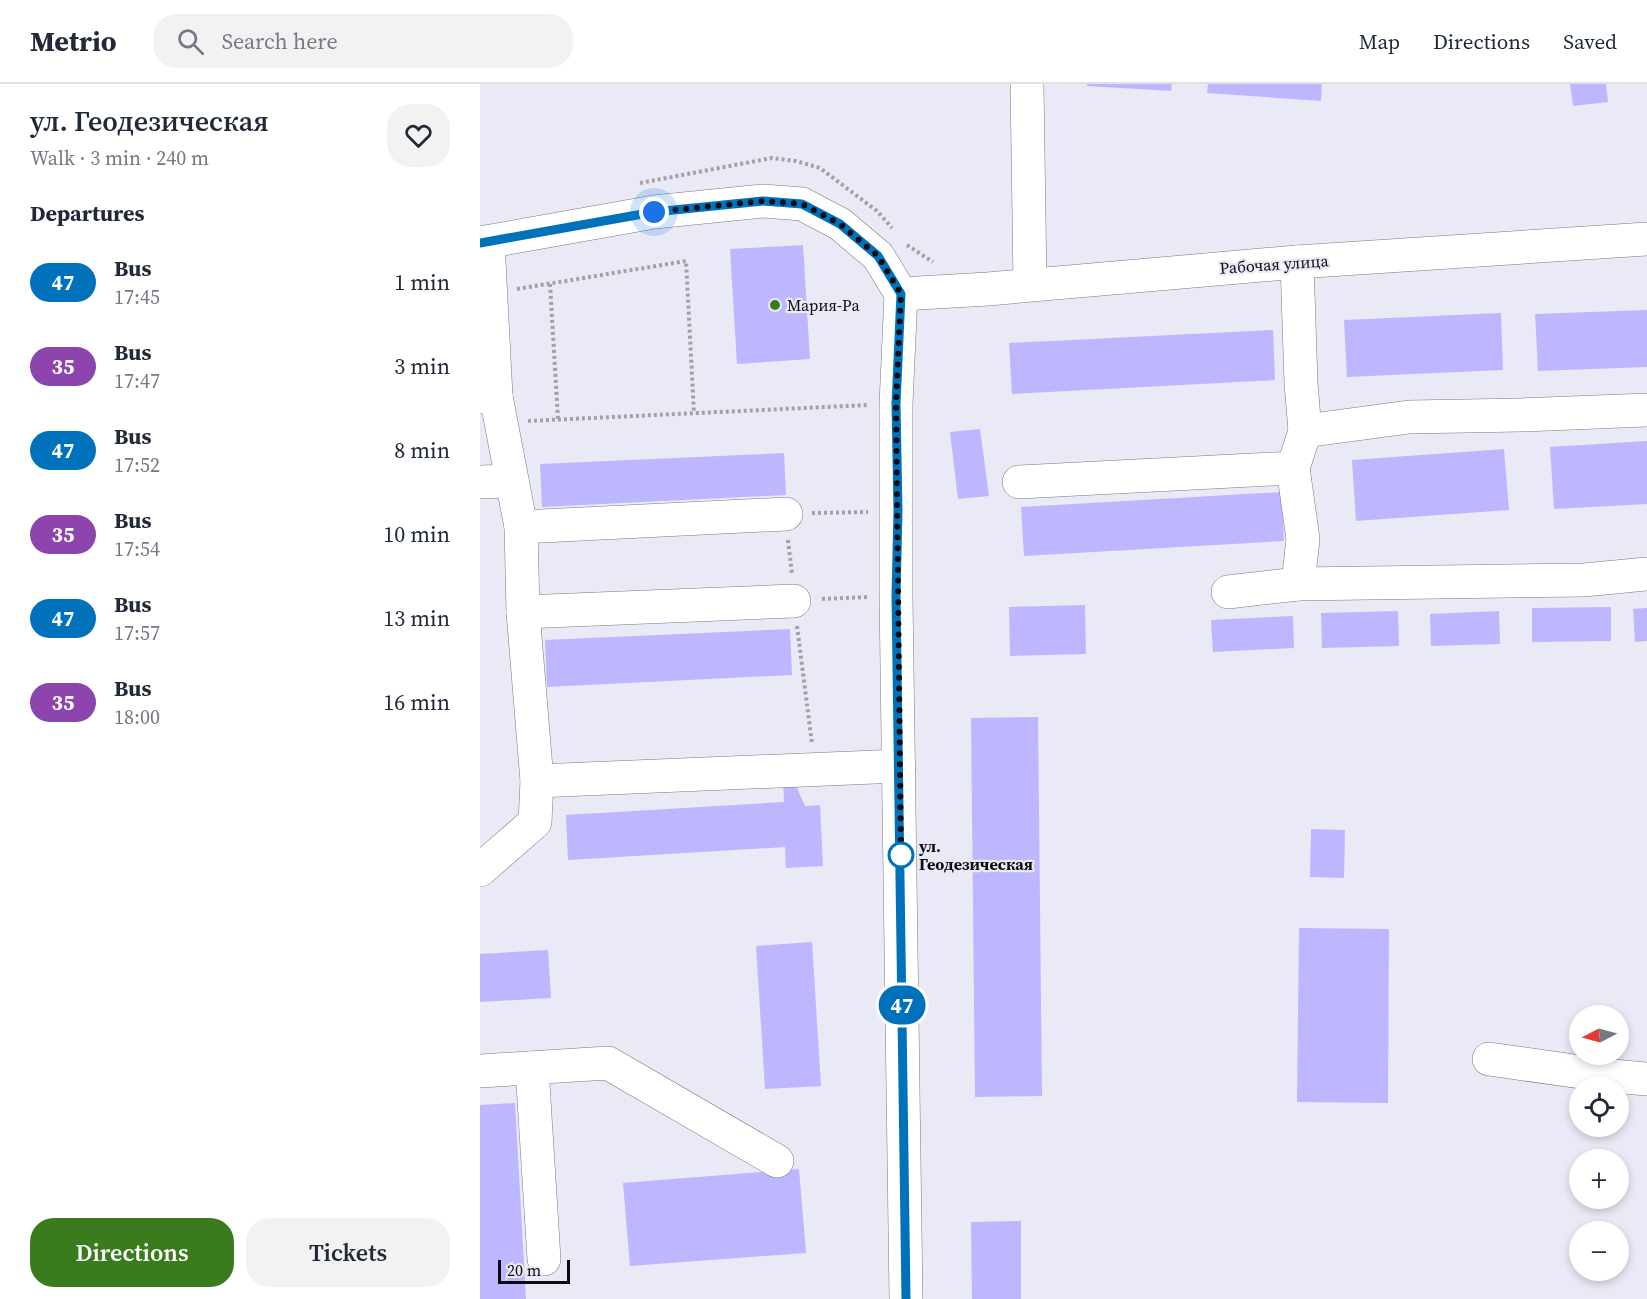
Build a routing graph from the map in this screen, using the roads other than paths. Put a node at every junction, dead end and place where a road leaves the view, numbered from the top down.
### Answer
1 (1027, 84) edge
2 (1647, 239) edge
3 (484, 243) edge
4 (1297, 262) junction
5 (1030, 285) junction
6 (901, 294) junction
7 (492, 405) edge
8 (1647, 410) edge
9 (1305, 431) junction
10 (1293, 468) junction
11 (512, 481) junction
12 (480, 482) edge
13 (1018, 482) dead end
14 (786, 514) dead end
15 (521, 527) junction
16 (1647, 574) edge
17 (1298, 584) junction
18 (1228, 592) dead end
19 (794, 601) road end
20 (523, 612) junction
21 (899, 766) junction
22 (537, 781) junction
23 (480, 870) edge
24 (1489, 1059) dead end
25 (532, 1068) junction
26 (480, 1071) edge
27 (1647, 1079) edge
28 (777, 1161) dead end
29 (544, 1258) dead end
30 (906, 1299) edge

1 - 5 street
2 - 4 street, Рабочая улица
3 - 6 street
3 - 7 street
4 - 5 street, Рабочая улица
4 - 9 street
5 - 6 street, Рабочая улица
6 - 21 street
7 - 11 street
8 - 9 street
9 - 10 street
10 - 13 street
10 - 17 street
11 - 12 street
11 - 15 street
14 - 15 street
15 - 20 street
16 - 17 street
17 - 18 street
19 - 20 street
20 - 22 street
21 - 22 street
21 - 30 street
22 - 23 street
24 - 27 street
25 - 26 street
25 - 28 street
25 - 29 street

